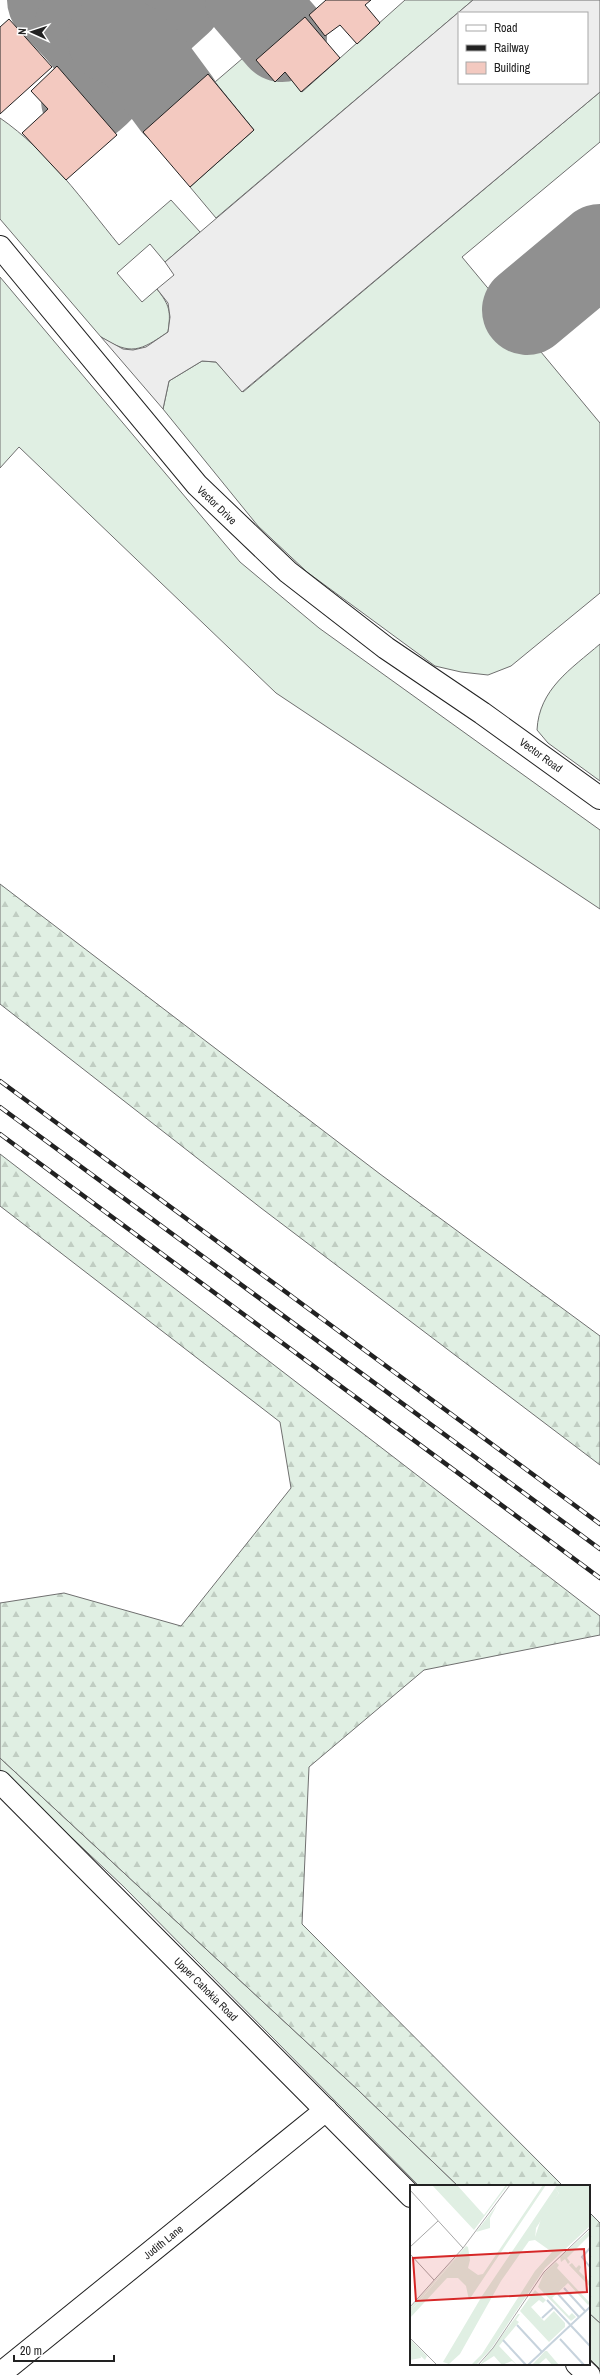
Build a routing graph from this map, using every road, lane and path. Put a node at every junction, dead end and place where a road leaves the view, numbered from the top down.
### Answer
1 (0, 247) edge
2 (482, 713) joint
3 (600, 798) edge
4 (0, 1782) edge
5 (326, 2110) junction
6 (410, 2195) edge
7 (578, 2365) edge
8 (0, 2374) edge
9 (589, 2375) edge

1 - 2 street, Vector Drive
2 - 3 street, Vector Road
4 - 5 street, Upper Cahokia Road
5 - 6 street, Upper Cahokia Road
5 - 8 street, Judith Lane
7 - 9 street

